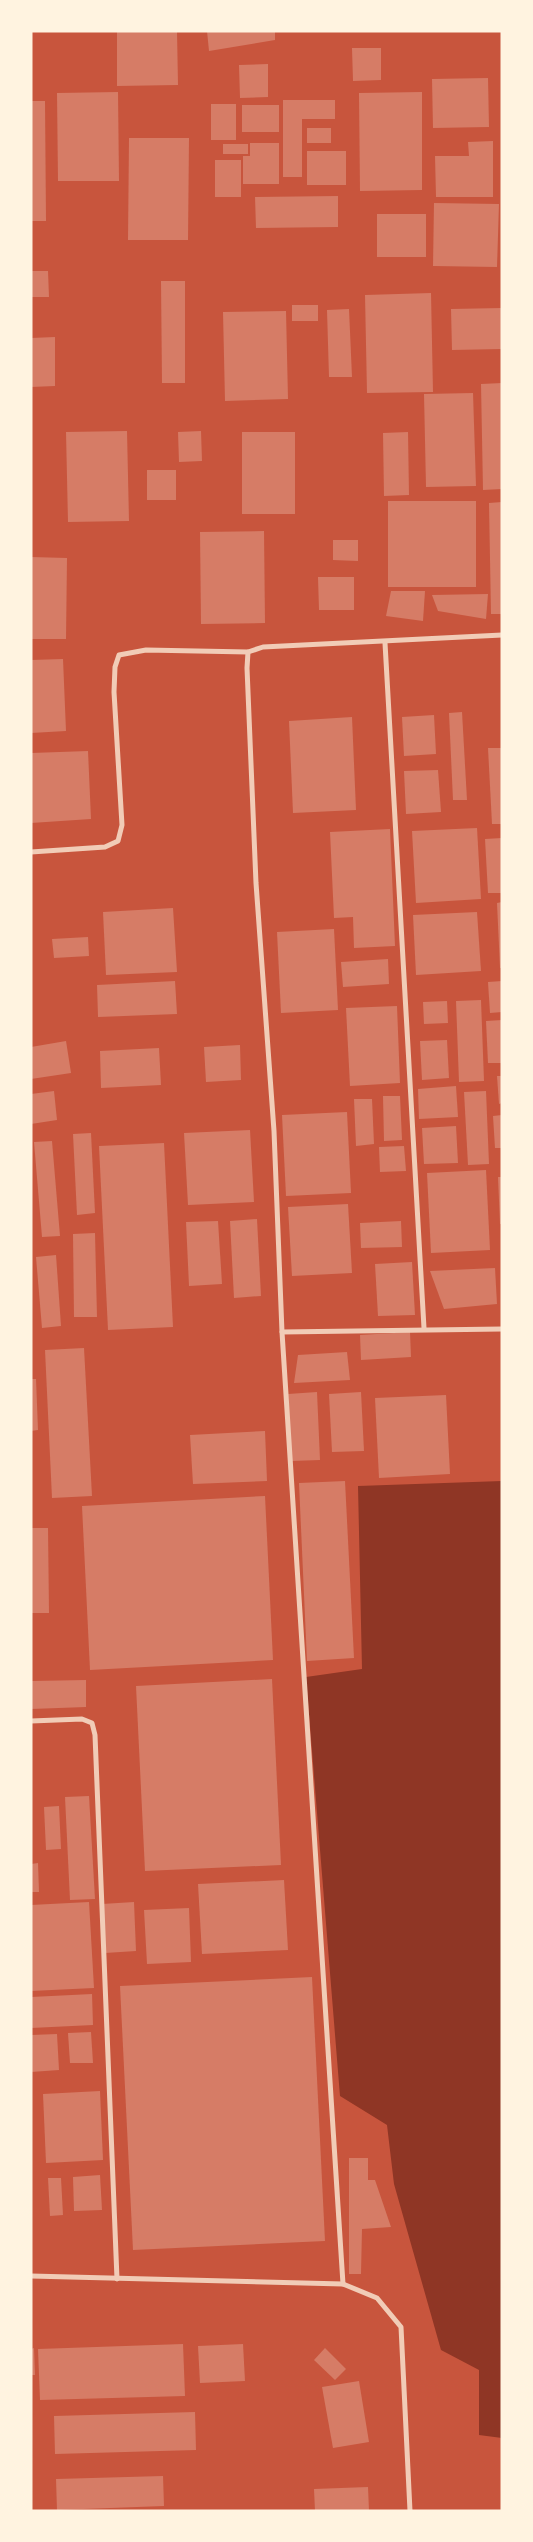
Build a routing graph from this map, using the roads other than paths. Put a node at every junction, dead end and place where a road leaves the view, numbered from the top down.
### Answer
1 (502, 635) edge
2 (385, 643) junction
3 (248, 652) junction
4 (31, 852) edge
5 (424, 1328) junction
6 (502, 1329) edge
7 (282, 1332) junction
8 (31, 1721) edge
9 (31, 2276) edge
10 (117, 2279) junction
11 (343, 2284) junction
12 (410, 2511) edge

1 - 2 street
2 - 3 street
2 - 5 street
3 - 4 street
3 - 7 street
5 - 6 street
5 - 7 street
7 - 11 street
8 - 10 street
9 - 10 street
10 - 11 street
11 - 12 street

